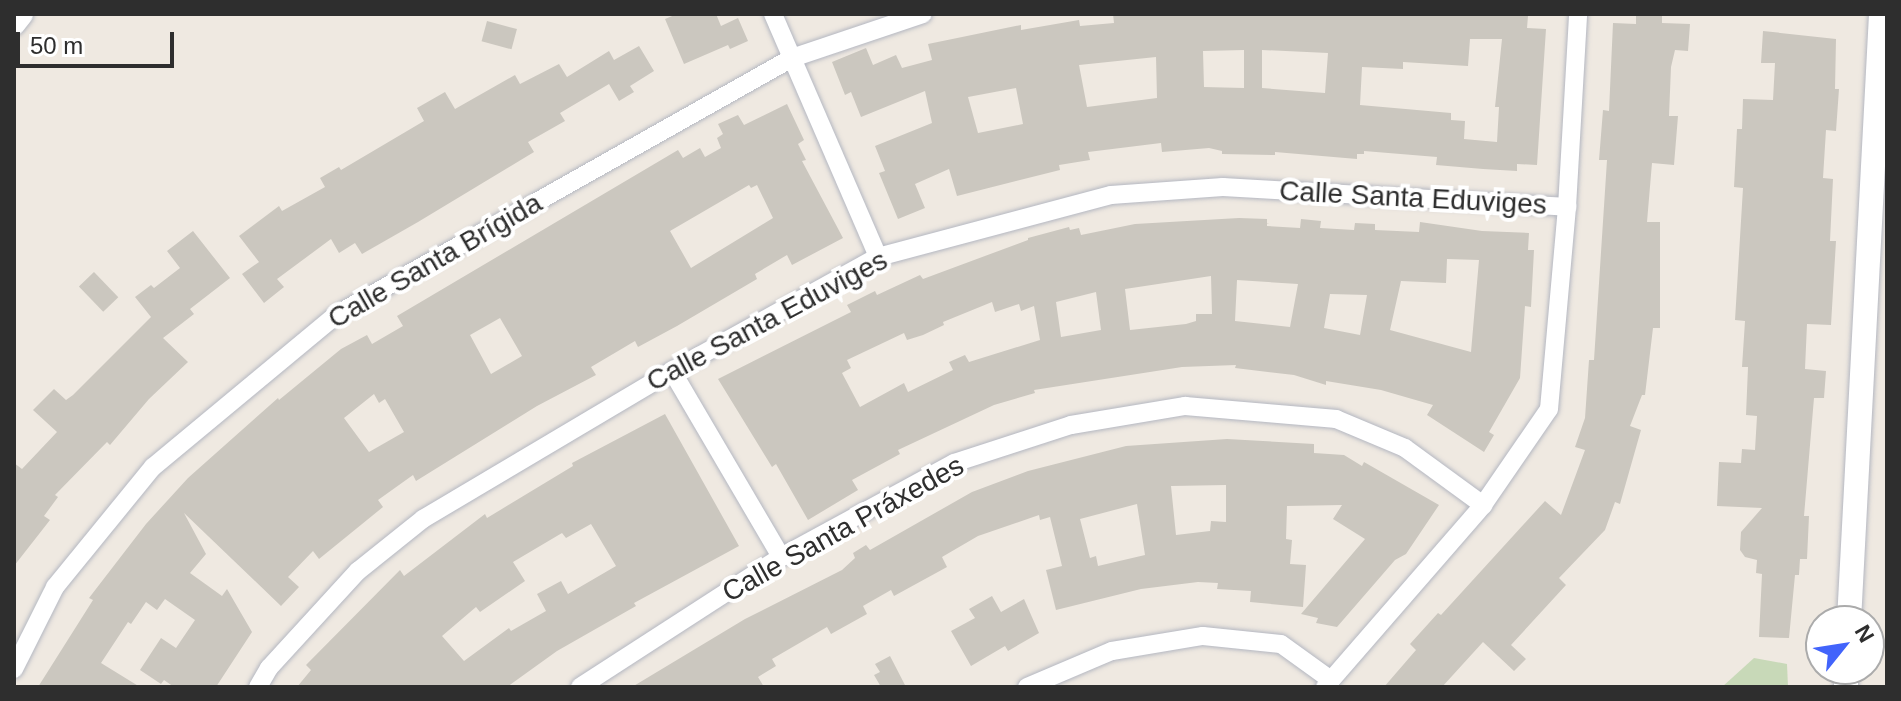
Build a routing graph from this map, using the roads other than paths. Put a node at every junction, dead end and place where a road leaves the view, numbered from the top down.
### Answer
1 (21, 14) edge
2 (773, 14) edge
3 (923, 14) edge
4 (1578, 14) edge
5 (1881, 14) edge
6 (14, 23) edge
7 (792, 58) junction
8 (1567, 207) junction
9 (878, 257) junction
10 (672, 371) junction
11 (1483, 505) junction
12 (781, 557) junction
13 (1850, 605) edge
14 (14, 669) edge
15 (1328, 684) edge
16 (258, 687) edge
17 (580, 687) edge
18 (1027, 687) edge

1 - 6 street
2 - 7 street
3 - 7 street, Calle Santa Brígida
4 - 8 street
5 - 13 street
7 - 9 street
7 - 14 street, Calle Santa Brígida
8 - 9 street, Calle Santa Eduviges
8 - 11 street
9 - 10 street, Calle Santa Eduviges
10 - 12 street
10 - 16 street, Calle Santa Eduviges
11 - 12 street, Calle Santa Práxedes
11 - 15 street
12 - 17 street, Calle Santa Práxedes
15 - 18 street

